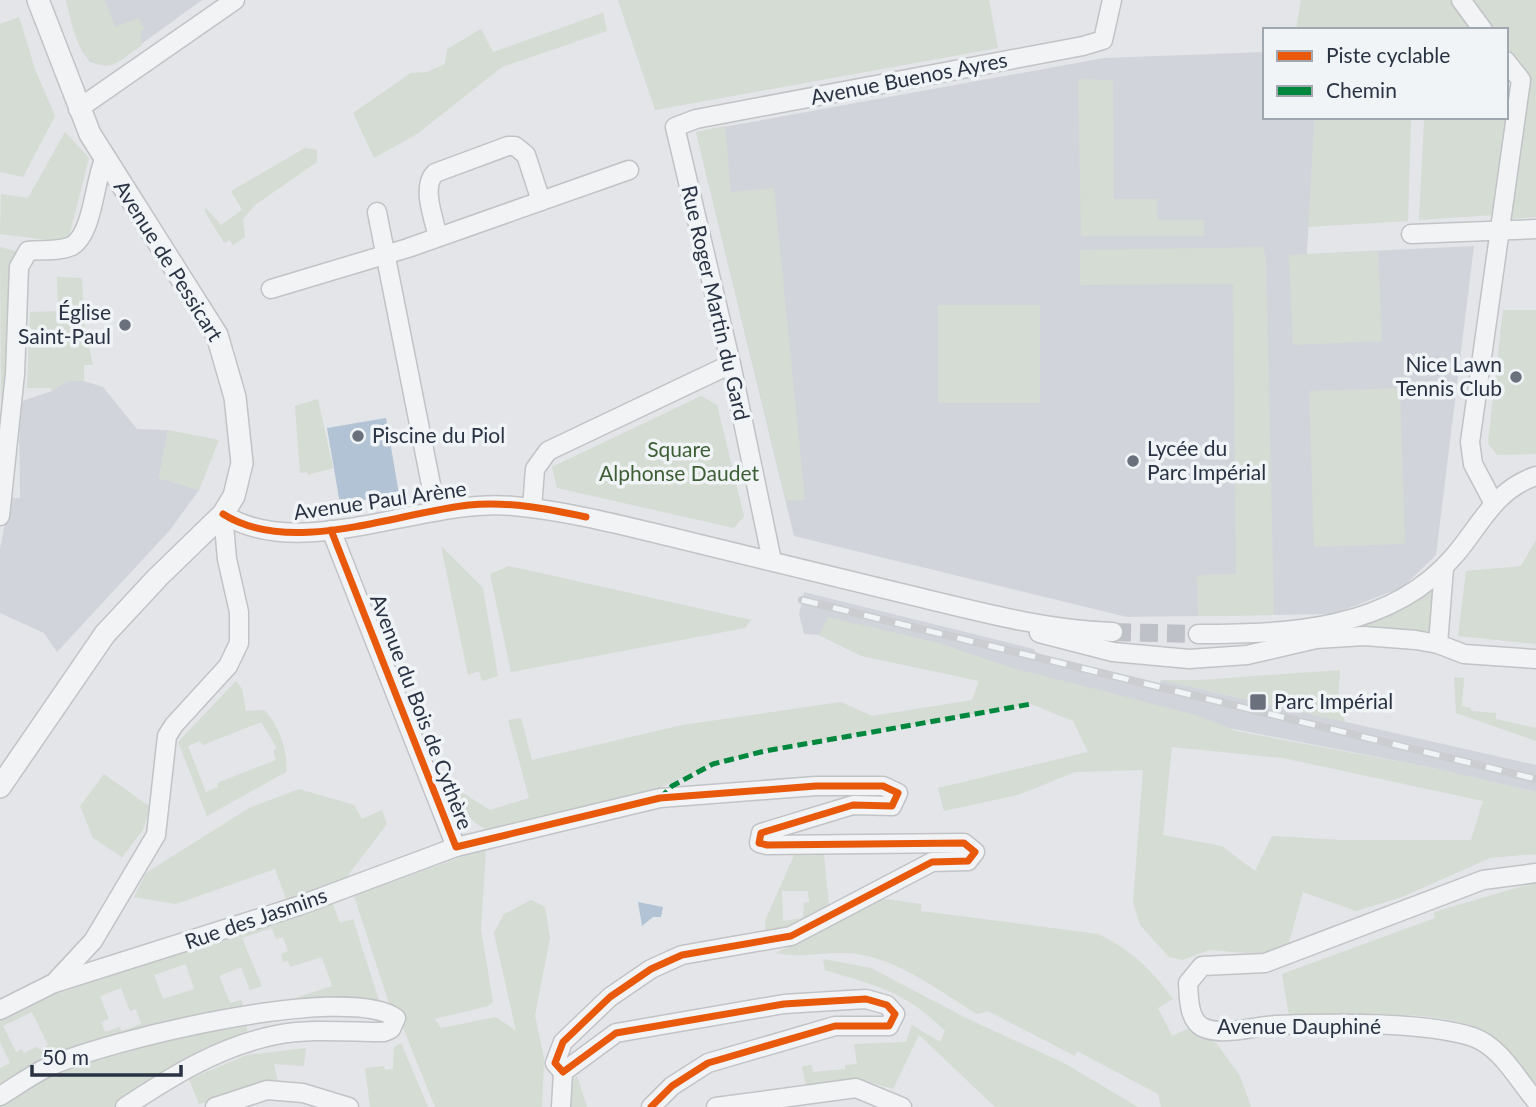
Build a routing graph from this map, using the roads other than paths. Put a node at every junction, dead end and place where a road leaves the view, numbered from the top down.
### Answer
1 (37, 0) edge
2 (234, 0) edge
3 (1112, 0) edge
4 (1461, 0) edge
5 (1482, 28) edge
6 (1508, 64) edge
7 (78, 109) junction
8 (675, 127) joint
9 (104, 160) junction
10 (629, 170) dead end
11 (541, 201) junction
12 (377, 212) dead end
13 (1536, 229) edge
14 (1498, 231) junction
15 (1410, 234) dead end
16 (438, 237) junction
17 (386, 255) junction
18 (271, 289) dead end
19 (731, 364) junction
20 (1536, 477) edge
21 (1493, 502) junction
22 (532, 508) junction
23 (436, 510) junction
24 (223, 514) junction
25 (0, 516) edge
26 (331, 530) junction
27 (772, 561) junction
28 (1444, 568) junction
29 (1010, 620) junction
30 (1114, 632) tunnel mouth
31 (1198, 634) tunnel mouth
32 (1438, 643) junction
33 (1536, 659) edge
34 (0, 786) edge
35 (456, 848) junction
36 (1536, 873) edge
37 (54, 983) junction
38 (0, 1010) edge
39 (563, 1072) junction
40 (0, 1096) edge
41 (1536, 1101) edge
42 (125, 1107) edge
43 (215, 1107) edge
44 (349, 1107) edge
45 (561, 1107) edge
46 (651, 1107) edge
47 (716, 1107) edge
48 (902, 1107) edge

1 - 7 street, Avenue de Pessicart
2 - 7 street
3 - 8 street, Avenue Buenos Ayres
4 - 5 street
6 - 14 street
7 - 9 street, Avenue de Pessicart
8 - 19 street, Rue Roger Martin du Gard
9 - 24 street, Avenue de Pessicart
9 - 25 street
10 - 11 street
11 - 16 street
11 - 16 street
12 - 17 street
13 - 14 street
14 - 15 street
14 - 21 street
16 - 17 street
17 - 18 street
17 - 23 street
19 - 22 street
19 - 27 street, Rue Roger Martin du Gard
20 - 21 street
21 - 28 street
22 - 23 street, Avenue Paul Arène
22 - 27 street, Avenue Paul Arène
23 - 26 street, Avenue Paul Arène
24 - 26 street, Avenue Paul Arène
24 - 34 street, Avenue de Pessicart
24 - 37 street
26 - 35 street, Avenue du Bois de Cythère
27 - 29 street, Avenue Paul Arène
28 - 31 street
28 - 32 street
29 - 30 street, Avenue Paul Arène
29 - 32 street, Avenue Paul Arène
32 - 33 street, Avenue Paul Arène
35 - 37 street, Rue des Jasmins
35 - 39 street, Avenue du Bois de Cythère
36 - 41 street, Avenue Dauphiné
37 - 38 street
39 - 45 street
39 - 46 street
40 - 42 street
43 - 44 street
47 - 48 street

